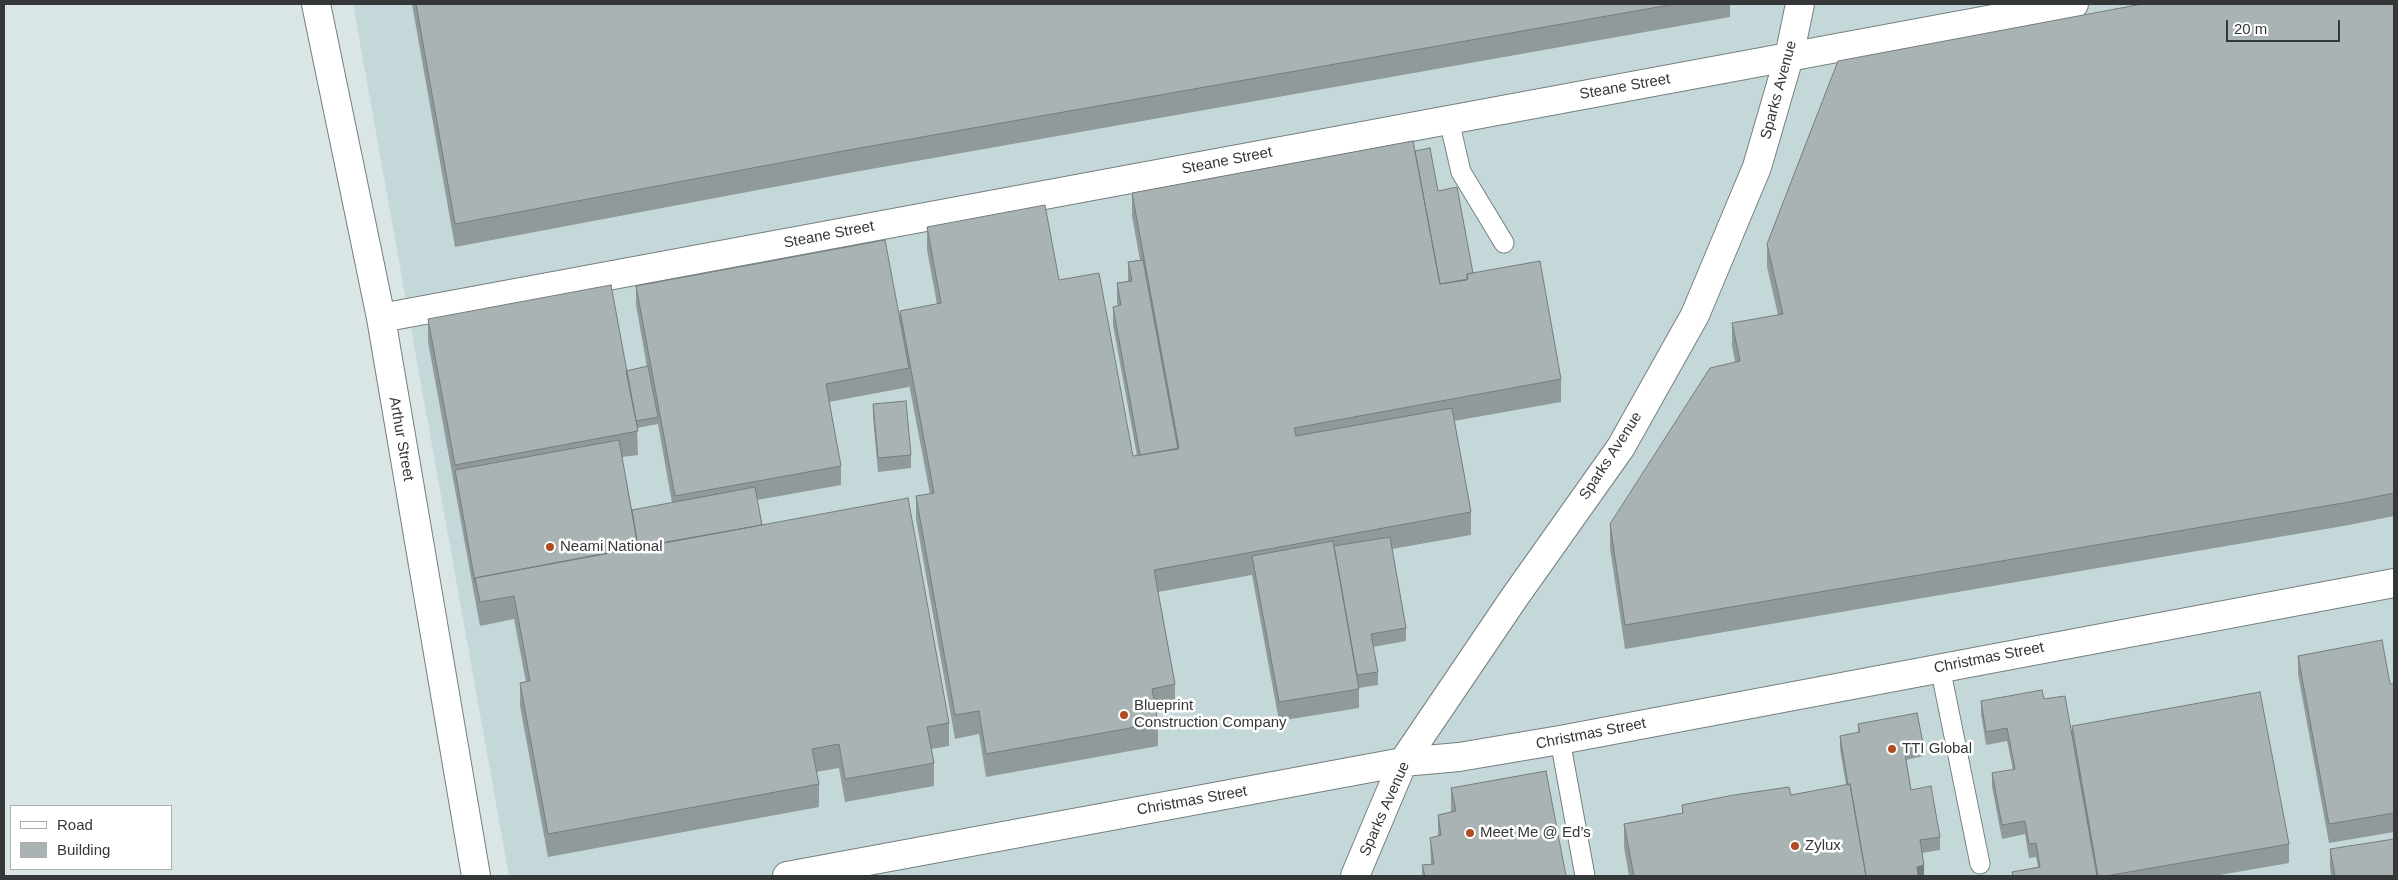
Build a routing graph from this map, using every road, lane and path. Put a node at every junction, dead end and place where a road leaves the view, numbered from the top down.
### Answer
1 (316, 4) edge
2 (1800, 4) edge
3 (2074, 4) edge
4 (1789, 56) junction
5 (1449, 120) junction
6 (1504, 243) dead end
7 (381, 318) junction
8 (2394, 582) edge
9 (1940, 667) junction
10 (1560, 740) junction
11 (1403, 762) junction
12 (1980, 864) dead end
13 (476, 876) edge
14 (787, 876) edge
15 (1355, 876) edge
16 (1585, 876) edge

1 - 7 street, Arthur Street
2 - 4 street, Sparks Avenue
3 - 4 street, Steane Street
4 - 5 street, Steane Street
4 - 11 street, Sparks Avenue
5 - 6 lane
5 - 7 street, Steane Street
7 - 13 street, Arthur Street
8 - 9 street, Christmas Street
9 - 10 street, Christmas Street
9 - 12 lane
10 - 11 street, Christmas Street
10 - 16 lane
11 - 14 street, Christmas Street
11 - 15 street, Sparks Avenue

